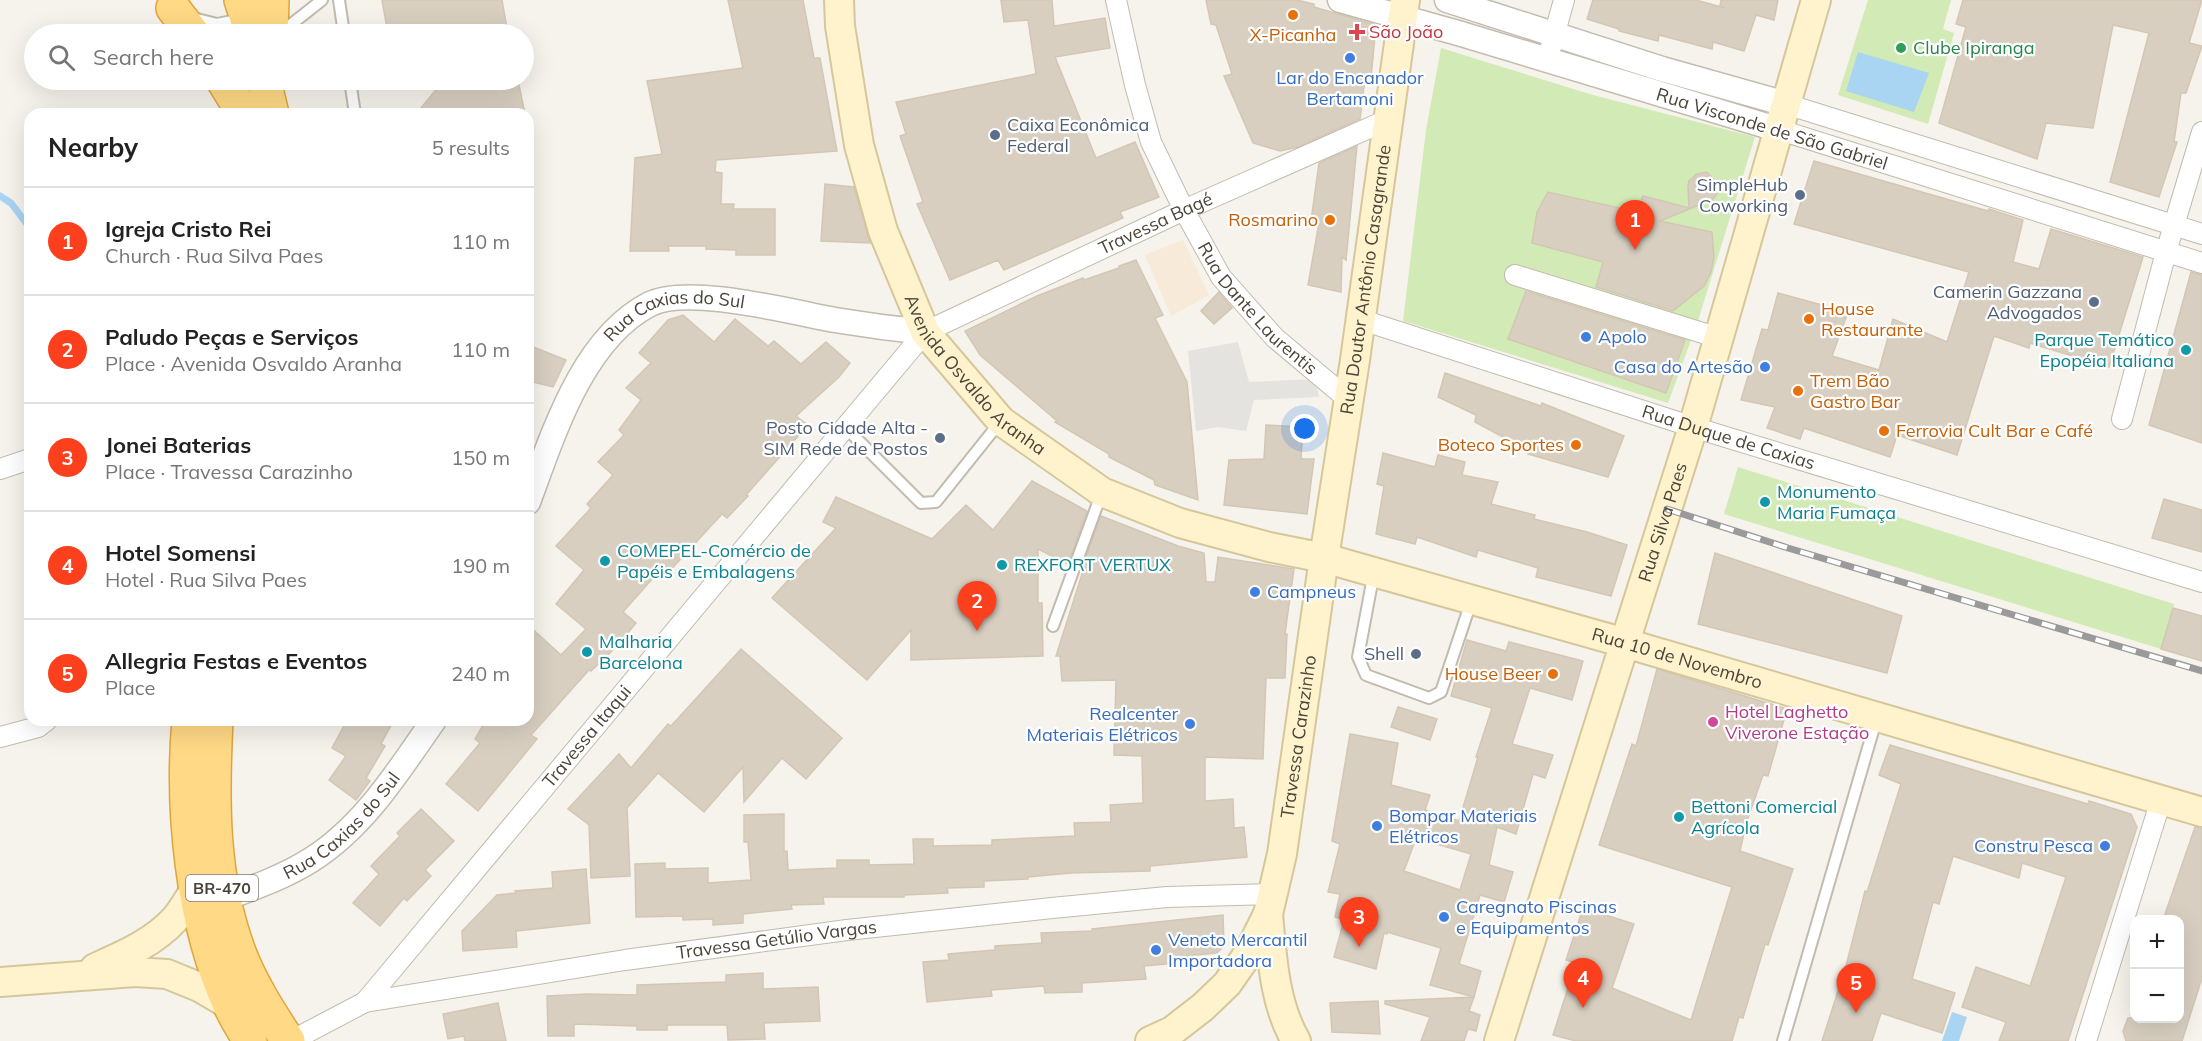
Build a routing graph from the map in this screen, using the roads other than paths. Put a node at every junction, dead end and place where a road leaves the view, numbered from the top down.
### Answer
1 (322, 0) edge
2 (339, 0) edge
3 (838, 0) edge
4 (1116, 0) edge
5 (1340, 0) edge
6 (1447, 0) edge
7 (1564, 0) edge
8 (1816, 0) edge
9 (170, 4) edge
10 (1404, 9) edge
11 (249, 15) edge
12 (185, 24) edge
13 (292, 24) edge
14 (343, 24) edge
15 (1554, 35) junction
16 (1546, 61) junction
17 (1662, 69) junction
18 (241, 90) edge
19 (249, 90) edge
20 (351, 90) edge
21 (1652, 93) junction
22 (261, 101) edge
23 (354, 108) edge
24 (1783, 117) junction
25 (1387, 120) junction
26 (2202, 132) edge
27 (1184, 210) junction
28 (2173, 226) junction
29 (2202, 234) edge
30 (2166, 252) junction
31 (2202, 263) edge
32 (1515, 275) dead end
33 (1359, 320) junction
34 (925, 332) junction
35 (1719, 338) junction
36 (1349, 400) junction
37 (2122, 420) dead end
38 (1000, 421) junction
39 (845, 427) junction
40 (1693, 427) junction
41 (24, 461) edge
42 (0, 469) edge
43 (534, 487) edge
44 (1102, 492) junction
45 (1324, 558) junction
46 (1374, 572) junction
47 (2202, 582) edge
48 (1472, 600) junction
49 (1053, 626) dead end
50 (1625, 643) junction
51 (1877, 717) junction
52 (39, 726) edge
53 (188, 726) edge
54 (216, 726) edge
55 (430, 726) edge
56 (0, 737) edge
57 (2161, 800) junction
58 (2202, 812) edge
59 (210, 893) junction
60 (1270, 904) junction
61 (80, 975) junction
62 (0, 982) edge
63 (365, 1002) junction
64 (230, 1005) junction
65 (250, 1041) edge
66 (289, 1041) edge
67 (1150, 1041) edge
68 (1296, 1041) edge
69 (1499, 1041) edge
70 (1783, 1041) edge
71 (2086, 1041) edge

1 - 13 lane
2 - 14 lane
3 - 34 main road, Avenida Osvaldo Aranha
4 - 27 street, Rua Dante Laurentis
5 - 10 street, Rua Visconde de São Gabriel
6 - 15 street, Rua Visconde de São Gabriel
7 - 15 street
8 - 24 main road, Rua Silva Paes
9 - 11 lane
9 - 12 highway
10 - 16 street, Rua Visconde de São Gabriel
10 - 25 main road, Rua Doutor Antônio Casagrande
15 - 16 street
15 - 17 street, Rua Visconde de São Gabriel
16 - 21 street, Rua Visconde de São Gabriel
17 - 21 street
17 - 24 street, Rua Visconde de São Gabriel
18 - 22 highway
19 - 22 highway
20 - 23 lane
21 - 24 street, Rua Visconde de São Gabriel
24 - 28 street, Rua Visconde de São Gabriel
24 - 30 street, Rua Visconde de São Gabriel
24 - 35 main road, Rua Silva Paes
25 - 27 street, Travessa Bagé
25 - 33 main road, Rua Doutor Antônio Casagrande
26 - 28 street
27 - 34 street, Travessa Bagé
27 - 36 street, Rua Dante Laurentis
28 - 29 street, Rua Visconde de São Gabriel
28 - 30 street
30 - 31 street, Rua Visconde de São Gabriel
30 - 37 street
32 - 35 street
33 - 36 main road, Rua Doutor Antônio Casagrande
33 - 40 street, Rua Duque de Caxias
34 - 38 main road, Avenida Osvaldo Aranha
34 - 39 street, Travessa Itaqui
34 - 43 street, Rua Caxias do Sul
35 - 40 main road, Rua Silva Paes
36 - 45 main road, Rua Doutor Antônio Casagrande
38 - 39 lane
38 - 44 main road, Avenida Osvaldo Aranha
39 - 63 street, Travessa Itaqui
40 - 47 street, Rua Duque de Caxias
40 - 50 main road, Rua Silva Paes
41 - 42 street
44 - 45 main road, Avenida Osvaldo Aranha
44 - 49 lane
45 - 46 main road, Rua 10 de Novembro
45 - 60 main road, Travessa Carazinho
46 - 48 main road, Rua 10 de Novembro
46 - 48 lane
48 - 50 main road, Rua 10 de Novembro
50 - 51 main road, Rua 10 de Novembro
50 - 69 main road, Rua Silva Paes
51 - 57 main road, Rua 10 de Novembro
51 - 70 lane
52 - 56 street
53 - 59 highway, BR-470
54 - 59 highway, BR-470
55 - 59 street, Rua Caxias do Sul
57 - 58 main road, Rua 10 de Novembro
57 - 71 street
59 - 61 main road
59 - 64 highway, BR-470
59 - 66 highway, BR-470
60 - 63 street, Travessa Getúlio Vargas
60 - 67 main road, Travessa Carazinho
60 - 68 main road, Travessa Carazinho
61 - 62 main road
61 - 64 main road
63 - 66 street, Travessa Getúlio Vargas
64 - 65 highway, BR-470

